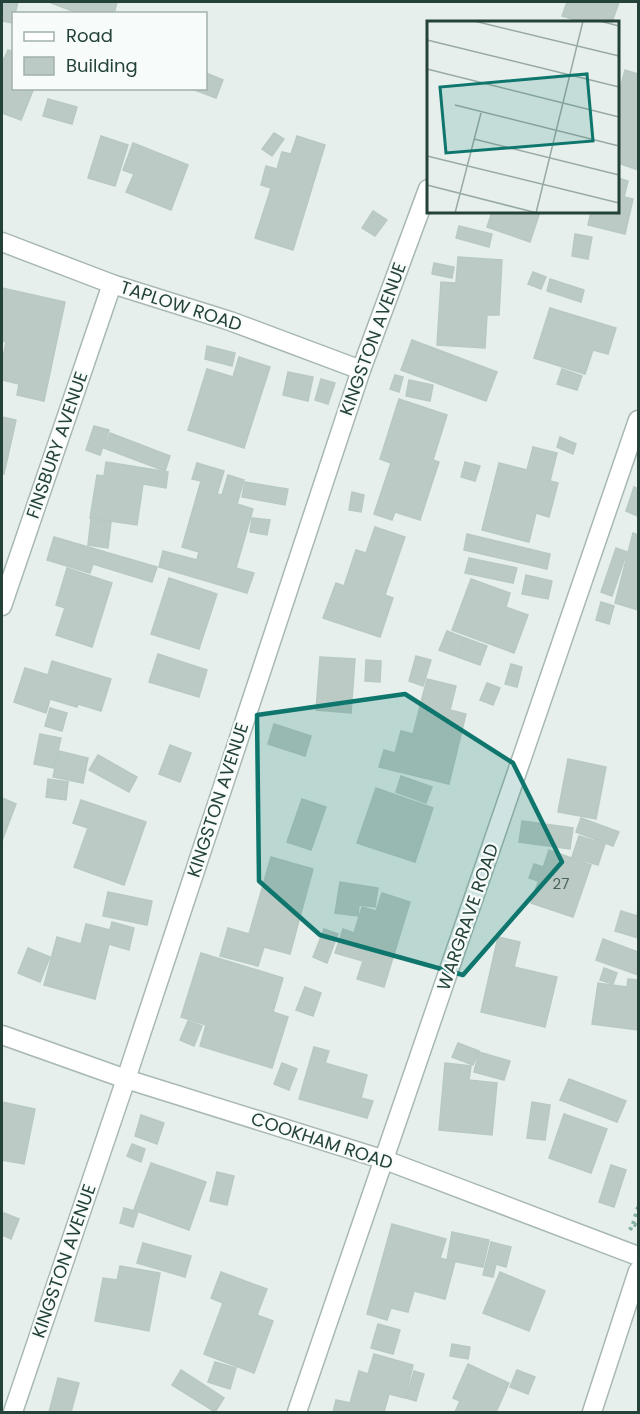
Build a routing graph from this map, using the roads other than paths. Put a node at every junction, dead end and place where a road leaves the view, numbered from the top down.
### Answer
1 (427, 194) edge
2 (2, 242) edge
3 (112, 284) junction
4 (361, 370) junction
5 (639, 420) edge
6 (2, 606) edge
7 (2, 1035) edge
8 (126, 1079) junction
9 (385, 1160) junction
10 (639, 1256) edge
11 (639, 1270) edge
12 (14, 1413) edge
13 (297, 1413) edge
14 (592, 1413) edge

1 - 4 street, KINGSTON AVENUE
2 - 3 street, TAPLOW ROAD
3 - 4 street, TAPLOW ROAD
3 - 6 street, FINSBURY AVENUE
4 - 8 street, KINGSTON AVENUE
5 - 9 street, WARGRAVE ROAD
7 - 8 street, COOKHAM ROAD
8 - 9 street, COOKHAM ROAD
8 - 12 street, KINGSTON AVENUE
9 - 10 street, COOKHAM ROAD
9 - 13 street, WARGRAVE ROAD
11 - 14 street

